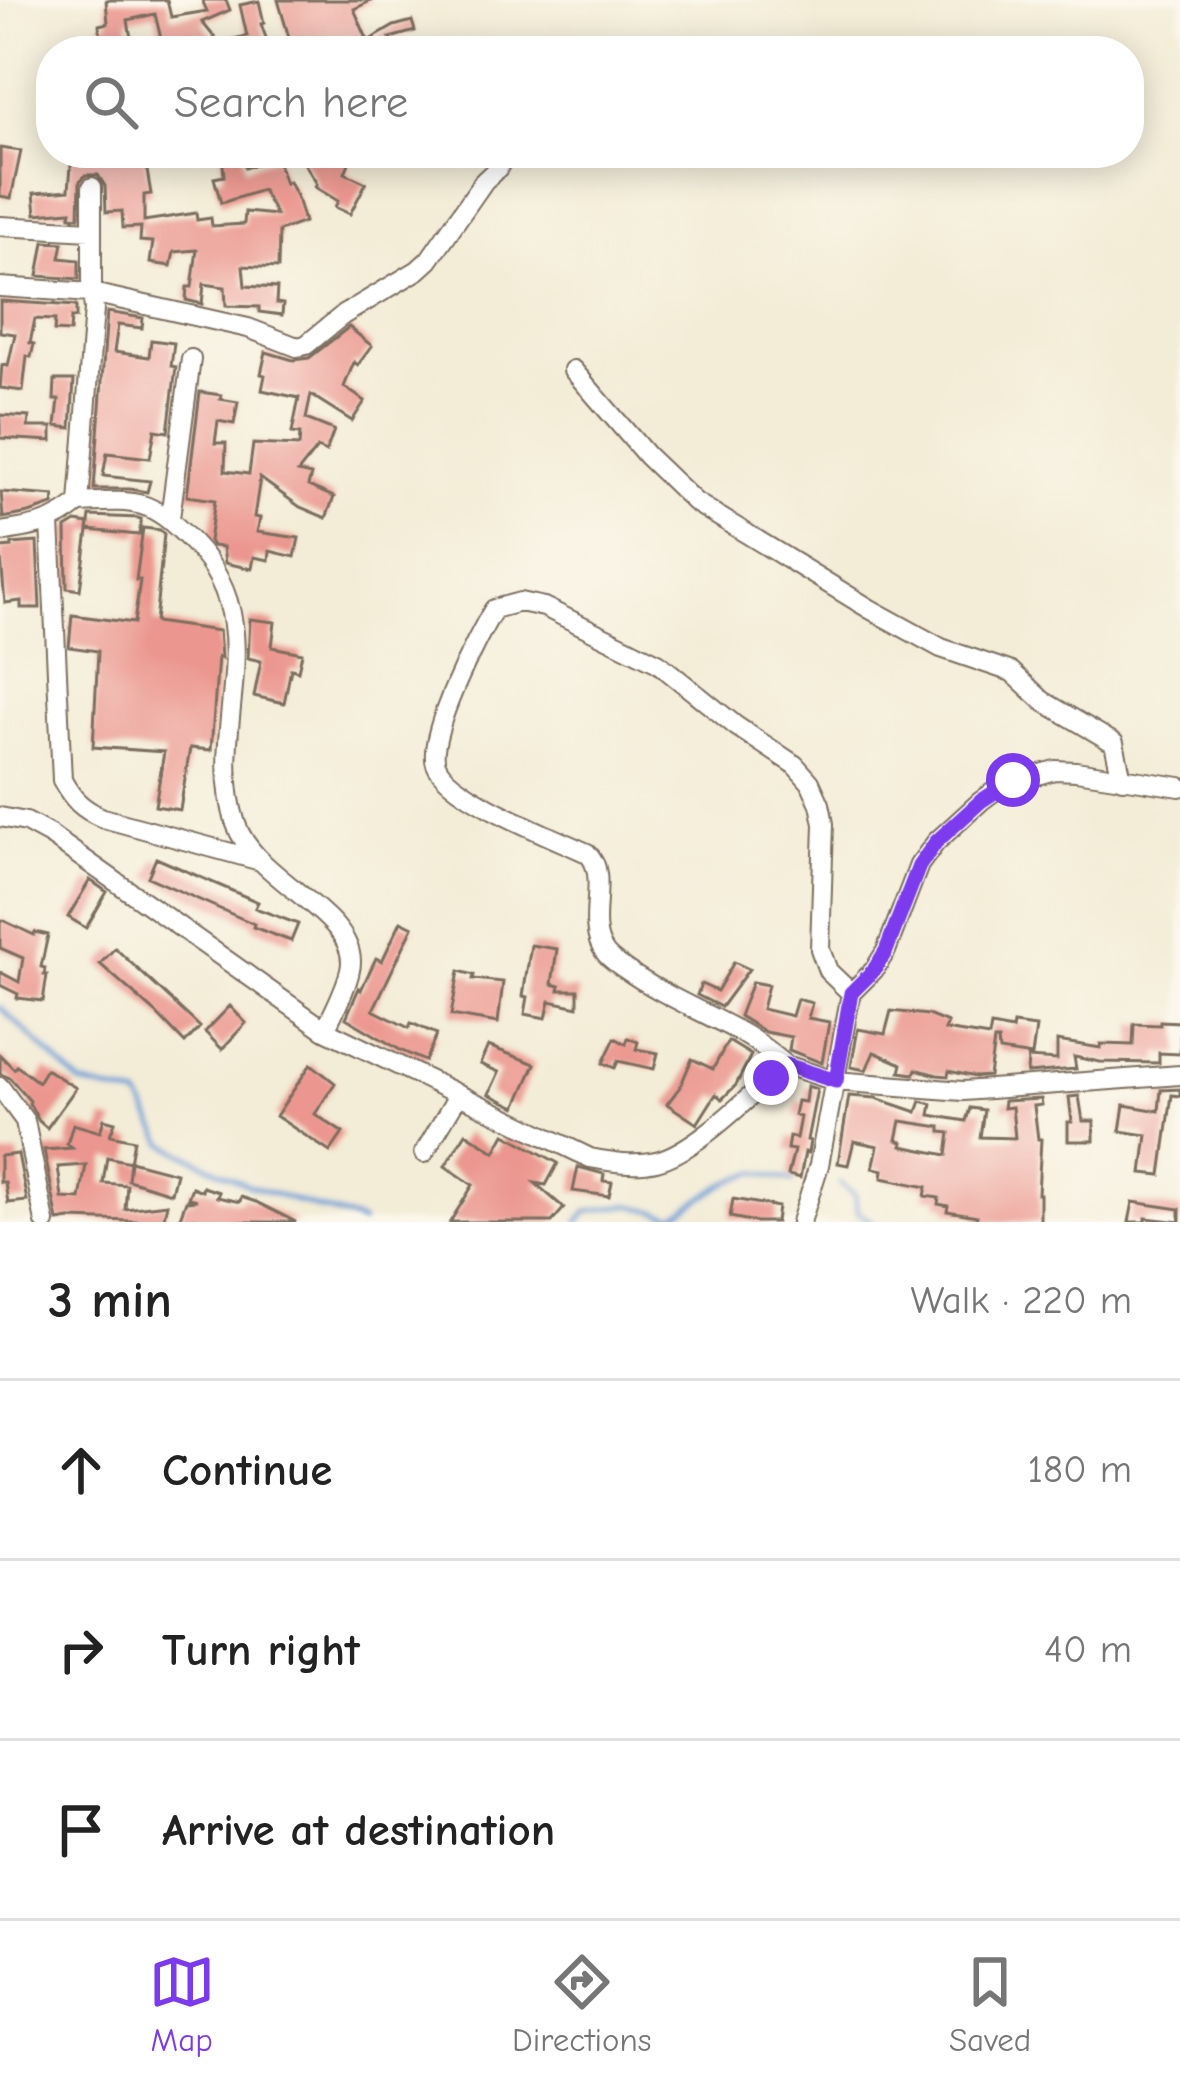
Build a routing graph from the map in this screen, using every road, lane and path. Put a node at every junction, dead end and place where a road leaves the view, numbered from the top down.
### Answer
1 (499, 168) edge
2 (92, 187) dead end
3 (0, 226) edge
4 (91, 231) junction
5 (0, 287) edge
6 (92, 292) junction
7 (190, 359) dead end
8 (573, 370) dead end
9 (79, 503) junction
10 (170, 518) junction
11 (50, 523) junction
12 (0, 532) edge
13 (1122, 779) junction
14 (1180, 787) edge
15 (0, 818) edge
16 (257, 860) junction
17 (851, 993) junction
18 (325, 1030) junction
19 (786, 1065) junction
20 (1180, 1075) edge
21 (836, 1081) junction
22 (0, 1088) edge
23 (459, 1094) junction
24 (0, 1115) edge
25 (25, 1121) junction
26 (424, 1153) dead end
27 (45, 1222) edge
28 (801, 1222) edge

1 - 6 street
2 - 4 street
3 - 4 street
4 - 6 street
5 - 6 street
6 - 9 street
7 - 10 street
8 - 13 street
9 - 10 street
9 - 11 street
10 - 16 street
11 - 12 street
11 - 16 street
13 - 14 street
13 - 17 street
15 - 18 street
16 - 18 street
17 - 19 street
17 - 21 street
18 - 23 street
19 - 21 street
19 - 23 street
20 - 21 street
21 - 28 street
22 - 25 street
23 - 26 street
24 - 25 street
25 - 27 street

